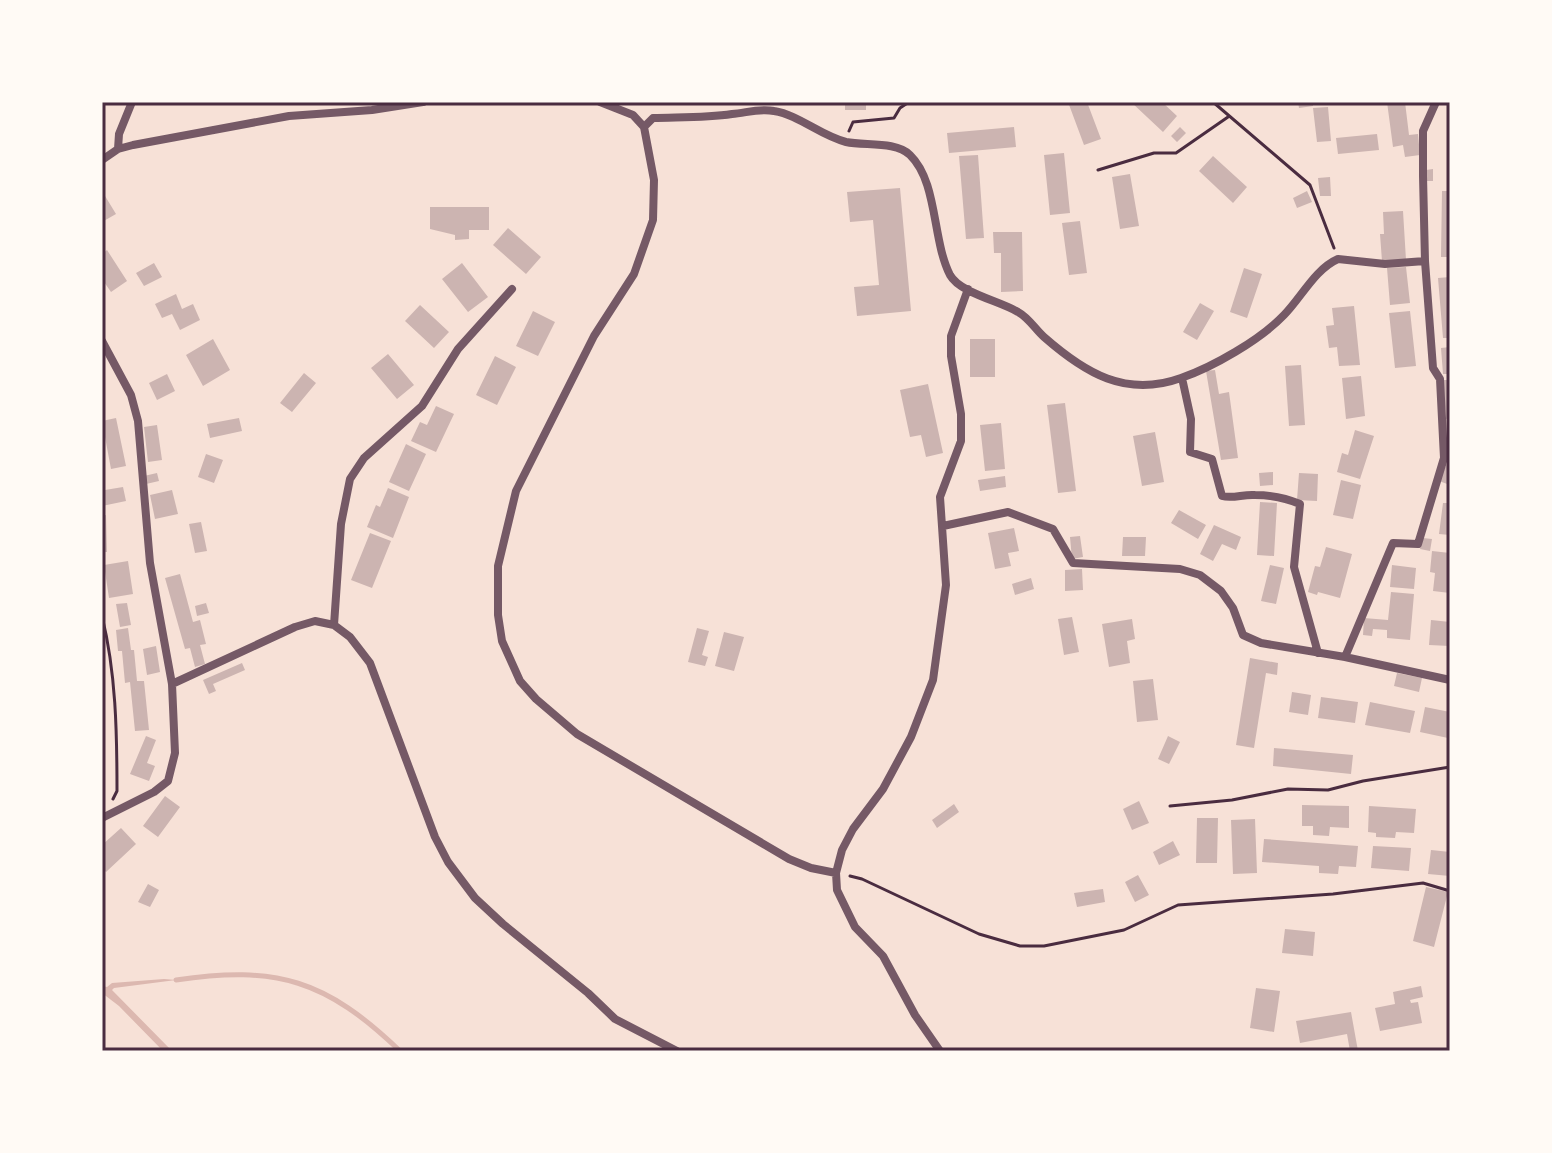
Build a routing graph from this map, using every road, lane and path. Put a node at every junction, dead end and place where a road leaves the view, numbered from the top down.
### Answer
1 (132, 102) edge
2 (423, 102) edge
3 (600, 102) edge
4 (909, 102) edge
5 (1213, 102) edge
6 (1436, 102) edge
7 (760, 106) edge
8 (1229, 117) junction
9 (644, 127) junction
10 (844, 142) junction
11 (118, 149) junction
12 (102, 160) edge
13 (1098, 170) dead end
14 (1338, 259) junction
15 (1425, 261) junction
16 (512, 289) dead end
17 (968, 289) junction
18 (102, 341) edge
19 (1182, 378) junction
20 (943, 526) junction
21 (102, 616) edge
22 (334, 625) junction
23 (1318, 653) junction
24 (1345, 657) junction
25 (1450, 680) edge
26 (172, 684) junction
27 (1450, 767) edge
28 (1170, 806) dead end
29 (105, 816) edge
30 (836, 873) junction
31 (1450, 891) edge
32 (677, 1051) edge
33 (940, 1051) edge

1 - 11 street
2 - 11 street
3 - 9 street
4 - 10 path
5 - 8 path
6 - 15 street
7 - 9 street
7 - 10 street
8 - 13 path
8 - 14 path
9 - 30 street
10 - 17 street
11 - 12 street
14 - 15 street
14 - 19 street
15 - 24 street
16 - 22 street
17 - 19 street
17 - 20 street
18 - 26 street
19 - 23 street
20 - 23 street
20 - 30 street
21 - 29 path
22 - 26 street
22 - 32 street
23 - 24 street
24 - 25 street
26 - 29 street
27 - 28 path
30 - 31 path
30 - 33 street

